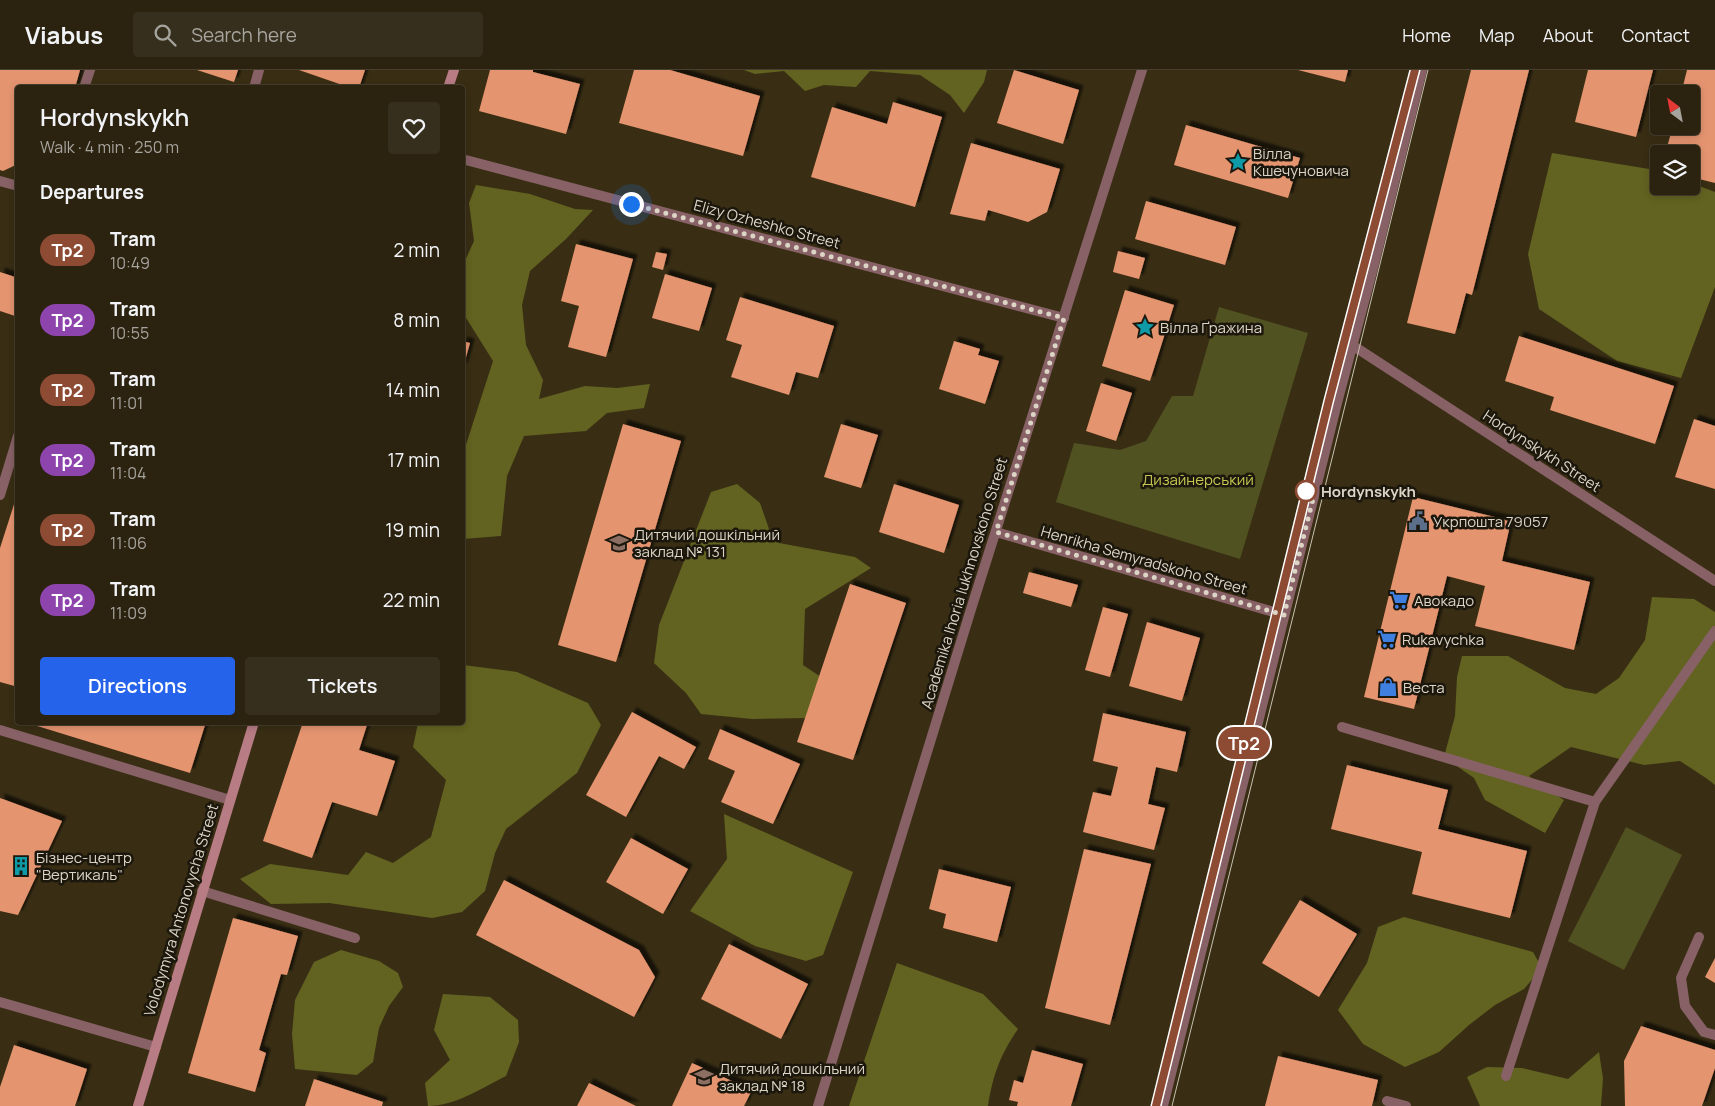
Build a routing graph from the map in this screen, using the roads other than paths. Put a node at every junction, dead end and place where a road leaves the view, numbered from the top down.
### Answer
1 (90, 70) edge
2 (259, 70) edge
3 (454, 70) edge
4 (1142, 70) edge
5 (1422, 70) edge
6 (85, 85) edge
7 (255, 85) edge
8 (449, 85) edge
9 (465, 160) edge
10 (0, 181) edge
11 (15, 185) edge
12 (1064, 318) junction
13 (1352, 345) junction
14 (15, 446) edge
15 (0, 495) edge
16 (996, 532) junction
17 (1715, 581) edge
18 (1284, 615) junction
19 (1715, 631) edge
20 (253, 725) edge
21 (1342, 727) dead end
22 (0, 730) edge
23 (230, 800) junction
24 (1595, 802) junction
25 (202, 891) junction
26 (1699, 937) dead end
27 (355, 938) dead end
28 (0, 1002) edge
29 (1715, 1035) edge
30 (156, 1047) junction
31 (1506, 1076) dead end
32 (1387, 1101) dead end
33 (138, 1106) edge
34 (818, 1106) edge
35 (1163, 1106) edge
36 (1406, 1106) edge

1 - 6 street
2 - 7 street
3 - 8 main road
4 - 12 street, Academika Ihoria Iukhnovskoho Street
5 - 13 street
9 - 12 street, Elizy Ozheshko Street
10 - 11 street
12 - 16 street, Academika Ihoria Iukhnovskoho Street
13 - 17 street, Hordynskykh Street
13 - 18 street
14 - 15 street
16 - 18 street, Henrikha Semyradskoho Street
16 - 34 street, Academika Ihoria Iukhnovskoho Street
18 - 35 street
19 - 24 street
20 - 23 main road, Volodymyra Antonovycha Street
21 - 24 street
22 - 23 street
23 - 25 main road, Volodymyra Antonovycha Street
24 - 31 street
25 - 27 street
25 - 30 main road, Volodymyra Antonovycha Street
26 - 29 street
28 - 30 street
30 - 33 main road, Volodymyra Antonovycha Street
32 - 36 street

